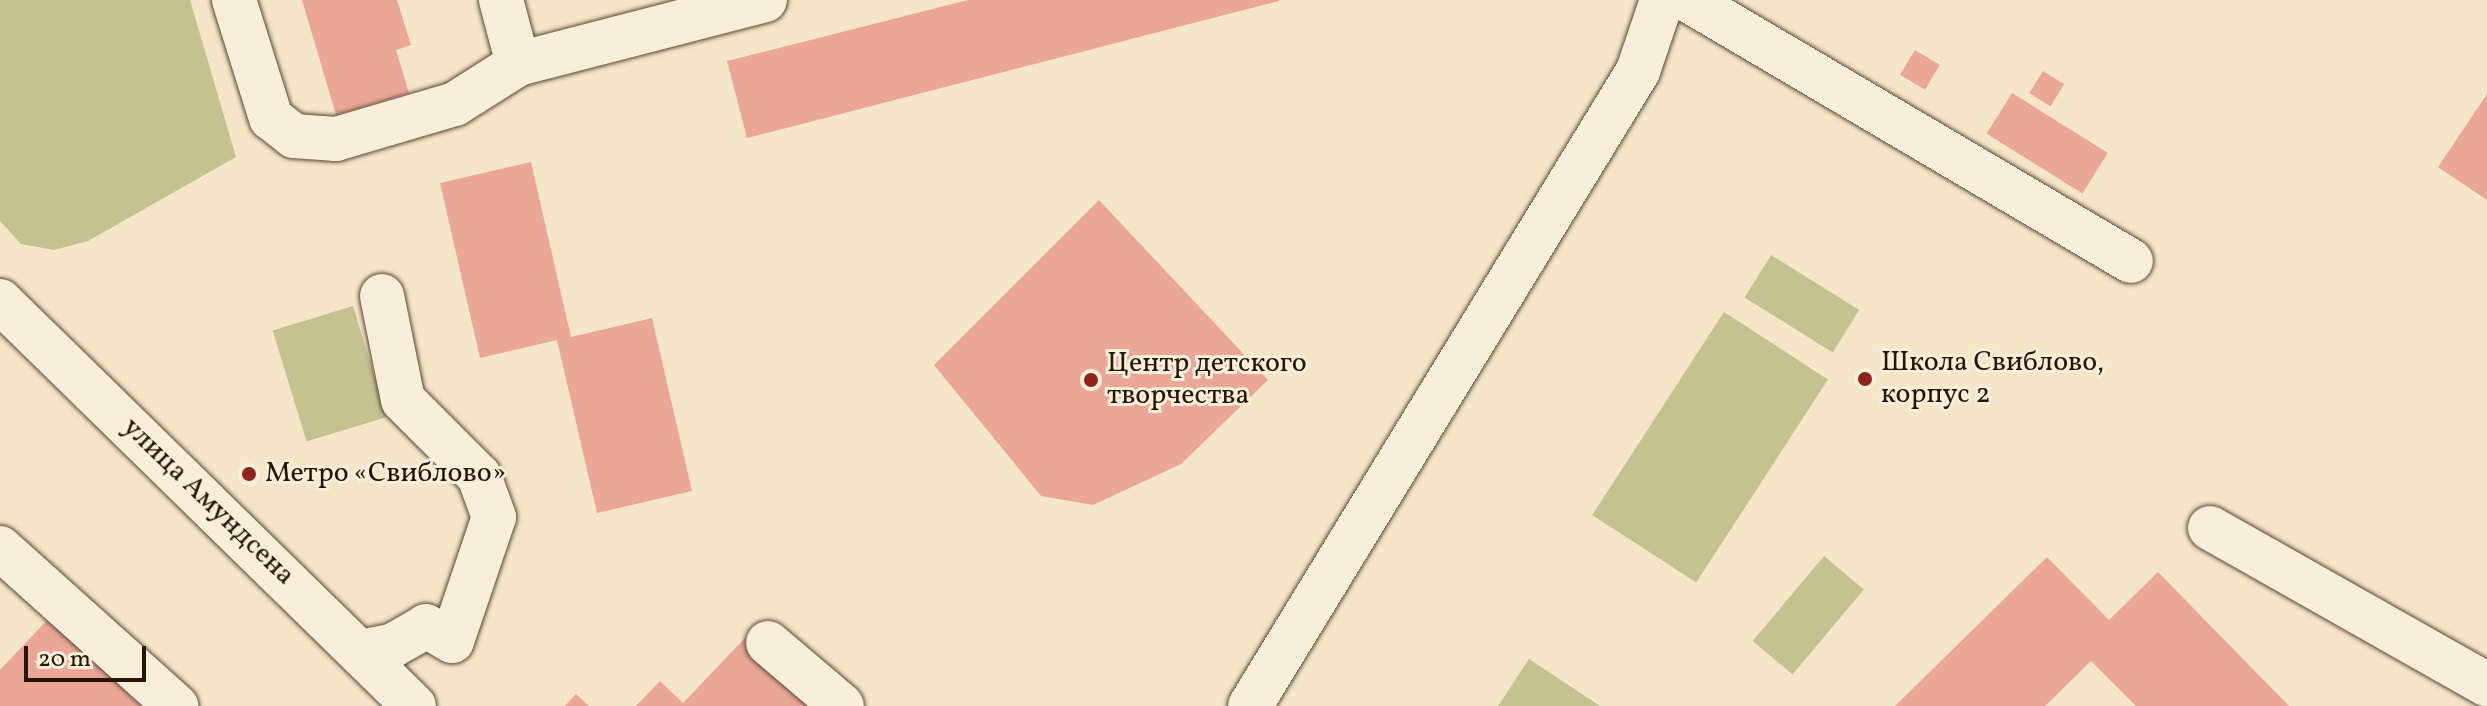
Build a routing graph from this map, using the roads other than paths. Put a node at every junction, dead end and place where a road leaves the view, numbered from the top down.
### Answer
1 (234, 0) edge
2 (501, 0) edge
3 (765, 0) edge
4 (1662, 0) edge
5 (1688, 0) edge
6 (518, 64) junction
7 (2131, 261) dead end
8 (382, 296) dead end
9 (0, 301) edge
10 (2210, 528) dead end
11 (0, 548) edge
12 (768, 643) dead end
13 (360, 652) junction
14 (2487, 685) edge
15 (176, 706) edge
16 (414, 706) edge
17 (842, 706) edge
18 (1250, 706) edge

1 - 6 street
2 - 6 street
3 - 6 street
4 - 18 street
5 - 7 street
8 - 13 street
9 - 13 street, улица Амундсена
10 - 14 street
11 - 15 street
12 - 17 street
13 - 16 street, улица Амундсена

